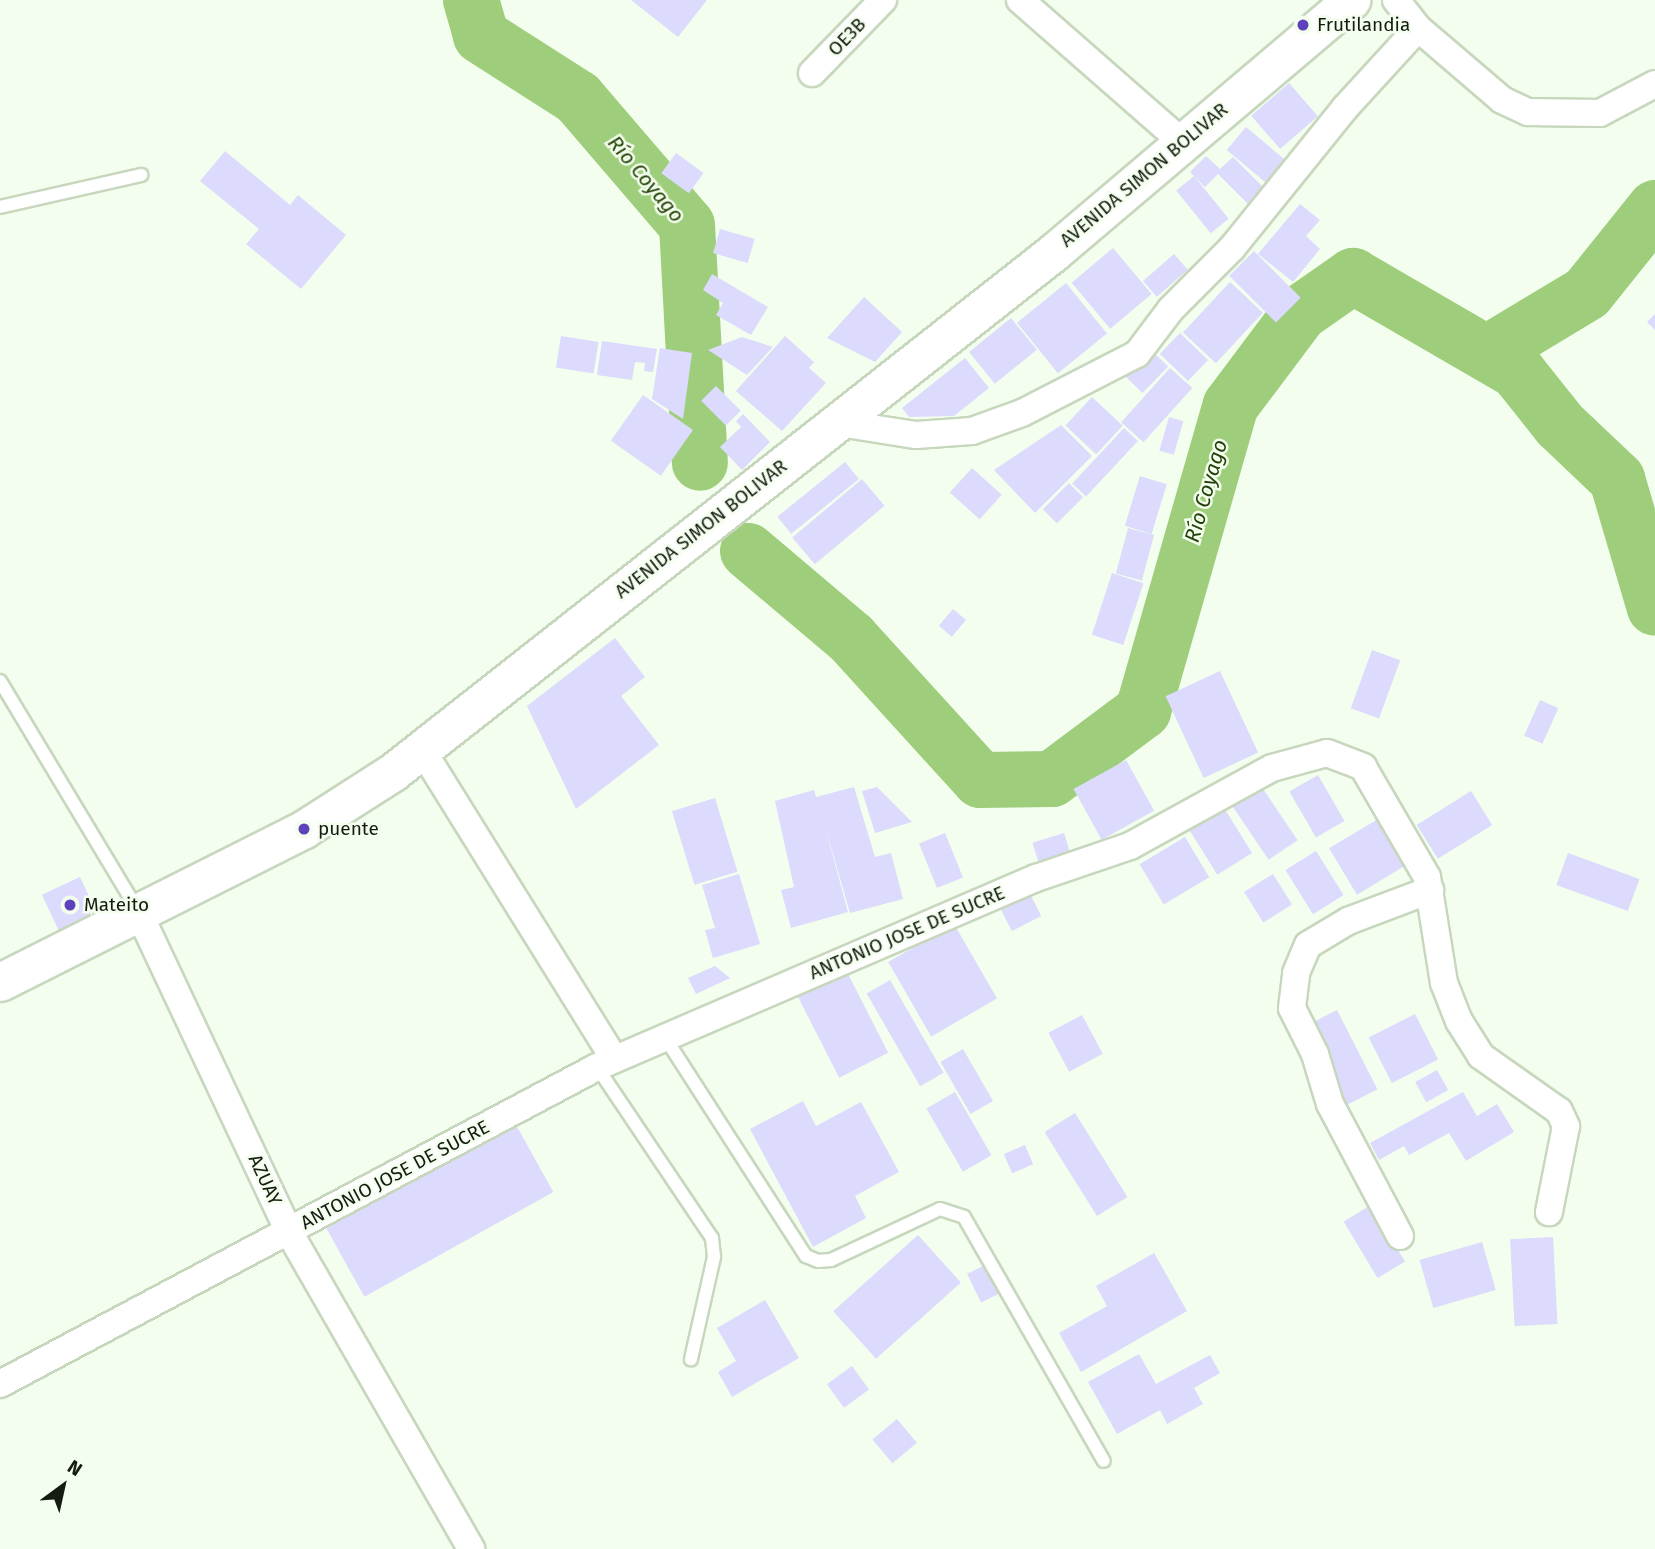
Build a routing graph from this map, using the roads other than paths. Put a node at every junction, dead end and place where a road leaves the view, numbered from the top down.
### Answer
1 (883, 0) edge
2 (1020, 0) edge
3 (1351, 0) edge
4 (1396, 0) edge
5 (1418, 28) junction
6 (812, 74) dead end
7 (1655, 84) edge
8 (1182, 142) junction
9 (141, 175) dead end
10 (0, 207) edge
11 (839, 423) junction
12 (0, 681) edge
13 (422, 750) junction
14 (1430, 890) junction
15 (138, 911) junction
16 (0, 982) edge
17 (664, 1037) junction
18 (606, 1063) junction
19 (1549, 1212) dead end
20 (289, 1232) junction
21 (1400, 1236) dead end
22 (691, 1359) dead end
23 (0, 1384) edge
24 (1104, 1461) dead end
25 (471, 1549) edge

1 - 6 street, OE3B
2 - 8 street
3 - 8 main road, AVENIDA SIMON BOLIVAR
4 - 5 street
5 - 7 street
5 - 11 street
8 - 11 main road, AVENIDA SIMON BOLIVAR
9 - 10 lane
11 - 13 main road, AVENIDA SIMON BOLIVAR
12 - 15 lane
13 - 15 main road, AVENIDA SIMON BOLIVAR
13 - 18 street
14 - 17 street, ANTONIO JOSE DE SUCRE
14 - 19 street, ANTONIO JOSE DE SUCRE
14 - 21 street
15 - 16 main road, AVENIDA SIMON BOLIVAR
15 - 20 street, AZUAY
17 - 18 street, ANTONIO JOSE DE SUCRE
17 - 24 lane
18 - 20 street, ANTONIO JOSE DE SUCRE
18 - 22 lane
20 - 23 street, ANTONIO JOSE DE SUCRE
20 - 25 street, AZUAY

